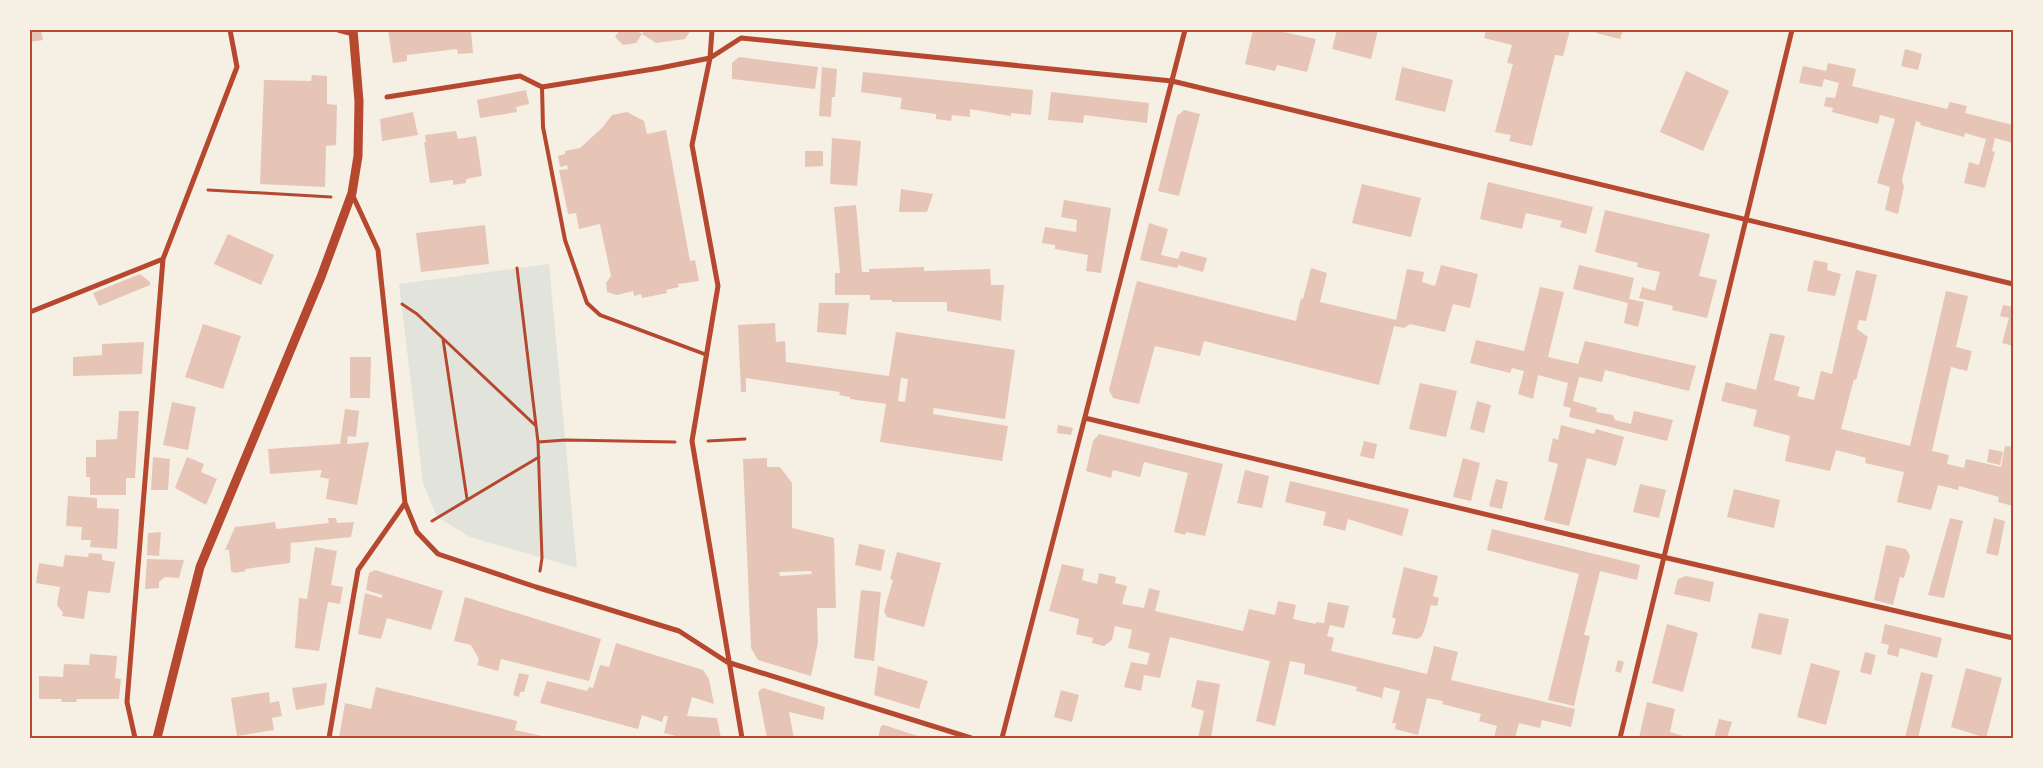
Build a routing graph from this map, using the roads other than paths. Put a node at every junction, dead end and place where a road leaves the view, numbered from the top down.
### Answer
1 (230, 30) edge
2 (338, 30) edge
3 (712, 30) edge
4 (1185, 30) edge
5 (1792, 30) edge
6 (353, 32) edge
7 (710, 58) junction
8 (1172, 81) junction
9 (542, 87) junction
10 (387, 97) dead end
11 (351, 196) junction
12 (1745, 221) junction
13 (163, 259) junction
14 (2013, 284) edge
15 (30, 312) edge
16 (707, 355) junction
17 (1085, 418) junction
18 (405, 503) junction
19 (1663, 557) junction
20 (2013, 638) edge
21 (727, 662) junction
22 (135, 738) edge
23 (157, 738) edge
24 (329, 738) edge
25 (742, 738) edge
26 (971, 738) edge
27 (1002, 738) edge
28 (1620, 738) edge

1 - 13 street
2 - 6 street
3 - 7 street
4 - 8 street
5 - 12 street
6 - 11 street
7 - 8 street
7 - 9 street
7 - 16 street
8 - 12 street
8 - 17 street
9 - 10 street
9 - 16 lane
11 - 18 street
11 - 23 street
12 - 14 street
12 - 19 street
13 - 15 street
13 - 22 street
16 - 21 street
17 - 19 street
17 - 27 street
18 - 21 street
18 - 24 street
19 - 20 street
19 - 28 street
21 - 25 street
21 - 26 street

